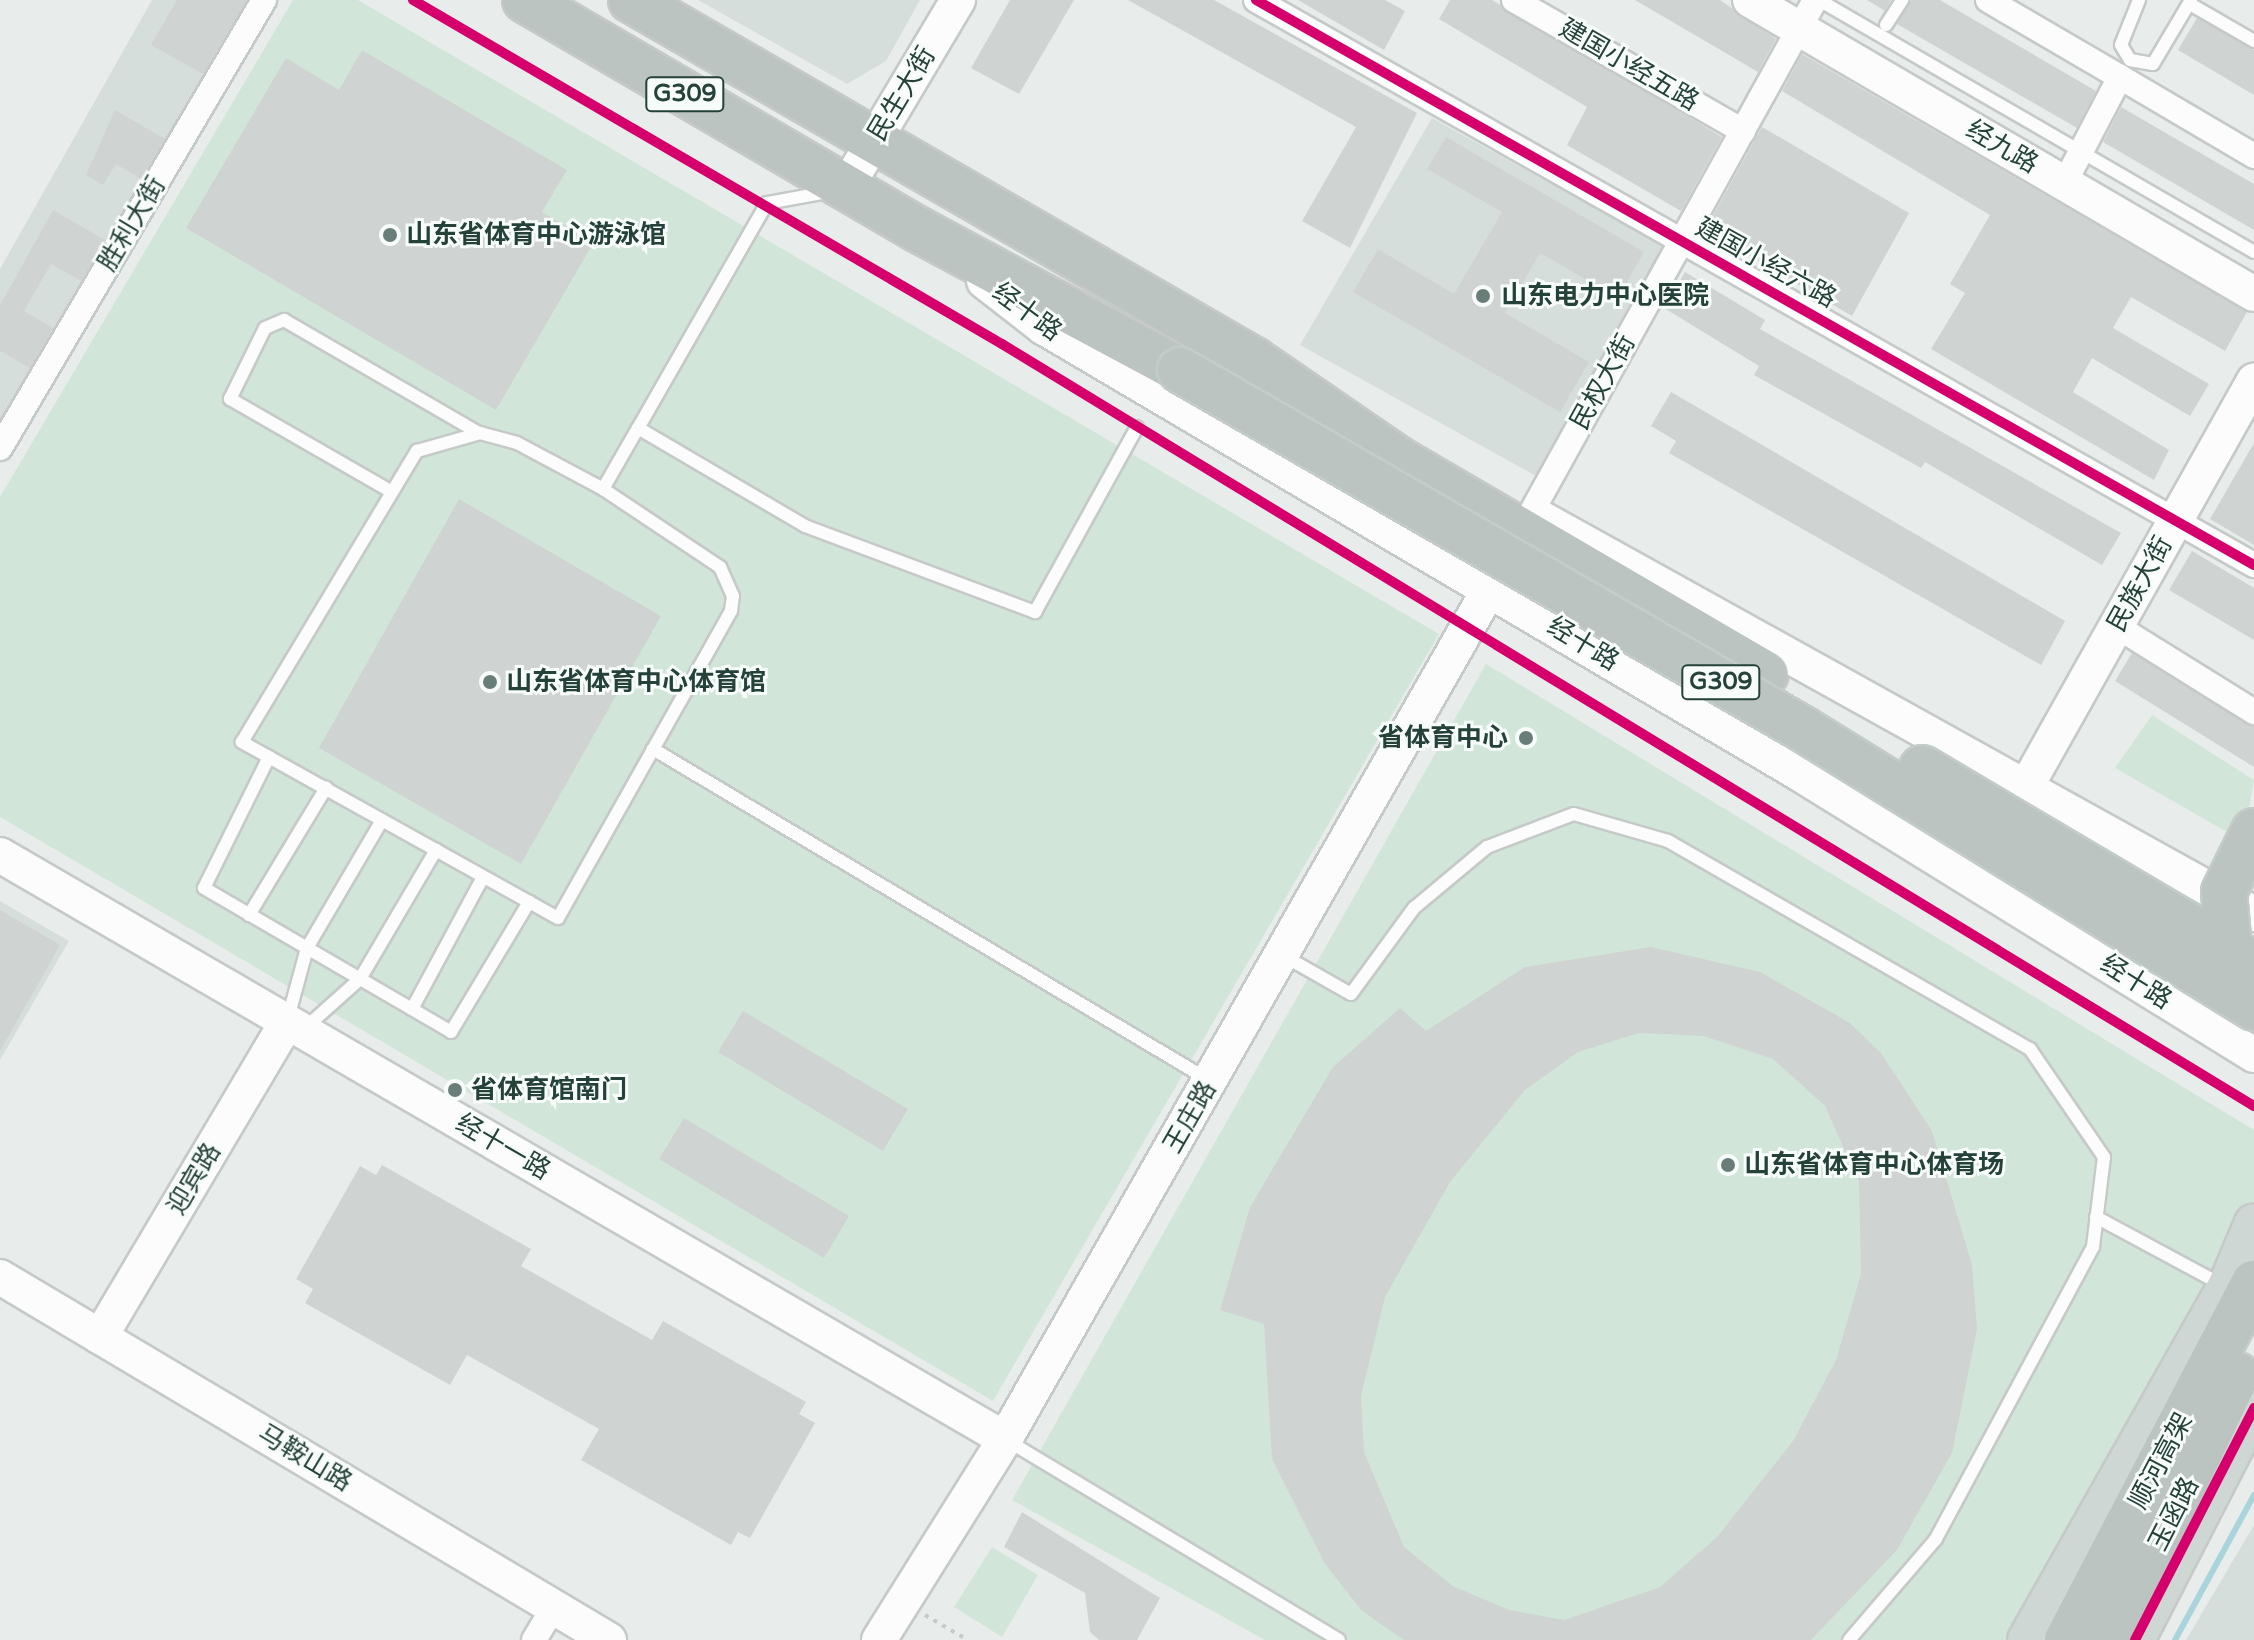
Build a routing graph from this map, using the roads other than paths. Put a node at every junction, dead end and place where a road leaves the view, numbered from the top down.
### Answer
1 (264, 0) edge
2 (525, 0) edge
3 (631, 0) edge
4 (958, 0) edge
5 (1256, 0) edge
6 (1514, 0) edge
7 (1750, 0) edge
8 (1902, 0) edge
9 (1988, 0) edge
10 (2139, 0) edge
11 (2190, 2) edge
12 (1811, 10) edge
13 (1886, 25) dead end
14 (2254, 41) edge
15 (2125, 68) junction
16 (1743, 131) junction
17 (876, 138) junction
18 (2081, 152) junction
19 (2254, 156) edge
20 (2064, 184) junction
21 (846, 188) junction
22 (917, 229) junction
23 (1681, 240) junction
24 (2254, 252) edge
25 (2254, 294) edge
26 (1254, 360) junction
27 (2254, 381) edge
28 (1137, 427) dead end
29 (638, 428) junction
30 (480, 433) junction
31 (0, 448) edge
32 (603, 489) junction
33 (392, 492) junction
34 (1531, 513) junction
35 (2176, 520) junction
36 (2254, 565) edge
37 (1490, 588) junction
38 (2116, 626) junction
39 (2254, 712) edge
40 (653, 749) junction
41 (269, 757) junction
42 (2026, 787) junction
43 (326, 788) junction
44 (2079, 817) junction
45 (382, 820) junction
46 (2254, 831) edge
47 (436, 850) junction
48 (0, 855) edge
49 (483, 877) junction
50 (529, 902) junction
51 (2142, 902) junction
52 (2024, 913) junction
53 (249, 915) junction
54 (2254, 915) edge
55 (307, 948) junction
56 (1282, 955) junction
57 (2254, 964) edge
58 (360, 979) junction
59 (2254, 1006) edge
60 (412, 1009) junction
61 (295, 1026) junction
62 (2254, 1055) edge
63 (1210, 1081) junction
64 (2096, 1217) junction
65 (2254, 1223) edge
66 (0, 1277) edge
67 (2240, 1285) edge
68 (2254, 1340) edge
69 (108, 1342) junction
70 (2254, 1408) edge
71 (1005, 1439) junction
72 (555, 1605) junction
73 (534, 1640) edge
74 (609, 1640) edge
75 (879, 1640) edge
76 (1339, 1640) edge
77 (1849, 1640) edge
78 (2027, 1640) edge
79 (2067, 1640) edge
80 (2110, 1640) edge
81 (2135, 1640) edge

1 - 31 street, 胜利大街
2 - 21 highway, 经十路 / G309
3 - 17 highway, G309
4 - 17 main road, 民生大街
5 - 23 street, 建国小经六路
6 - 16 street, 建国小经五路
7 - 12 main road, 经九路
8 - 13 lane
9 - 15 street
10 - 15 lane
11 - 14 lane
11 - 15 lane
12 - 16 street, 民权大街
12 - 18 lane
12 - 20 main road, 经九路
15 - 18 street
15 - 19 street
16 - 23 street, 民权大街
17 - 21 main road, 民生大街
17 - 26 highway, G309
18 - 20 street
18 - 24 lane
20 - 25 main road, 经九路
21 - 22 highway, 经十路 / G309
21 - 29 lane
22 - 37 main road, 经十路
22 - 59 highway, 经十路 / G309, bridge
23 - 34 street, 民权大街
23 - 35 street, 建国小经六路
26 - 34 main road
26 - 51 highway, G309, bridge
27 - 35 main road, 民族大街
28 - 29 lane
29 - 32 lane
30 - 32 lane
30 - 33 lane
30 - 33 lane
32 - 40 lane
33 - 41 lane
34 - 42 main road
35 - 36 street, 建国小经六路
35 - 38 main road, 民族大街
37 - 52 main road, 经十路
37 - 56 main road, 王庄路
38 - 39 street
38 - 42 main road, 民族大街
40 - 50 lane
40 - 63 lane
41 - 43 lane
41 - 53 lane
42 - 44 main road
43 - 45 lane
43 - 53 lane
44 - 52 main road
44 - 54 main road
45 - 47 lane
45 - 55 lane
46 - 59 highway, bridge
47 - 49 lane
47 - 58 lane
48 - 61 main road, 经十一路
49 - 50 lane
49 - 60 lane
50 - 60 lane
51 - 54 highway, bridge
51 - 57 highway, G309, bridge
52 - 62 main road, 经十路
53 - 55 lane
55 - 58 lane
55 - 61 lane
56 - 63 main road, 王庄路
56 - 64 lane
58 - 60 lane
58 - 61 lane
61 - 69 main road, 迎宾路
61 - 71 main road, 经十一路
63 - 71 main road, 王庄路
64 - 67 lane
64 - 77 lane
65 - 67 main road
66 - 69 main road, 马鞍山路
67 - 78 main road
67 - 79 highway, 顺河高架
68 - 80 highway, 顺河高架
69 - 72 main road, 马鞍山路
70 - 81 main road, 玉函路
71 - 75 main road, 王庄路
71 - 76 lane
72 - 73 street
72 - 74 main road, 马鞍山路

